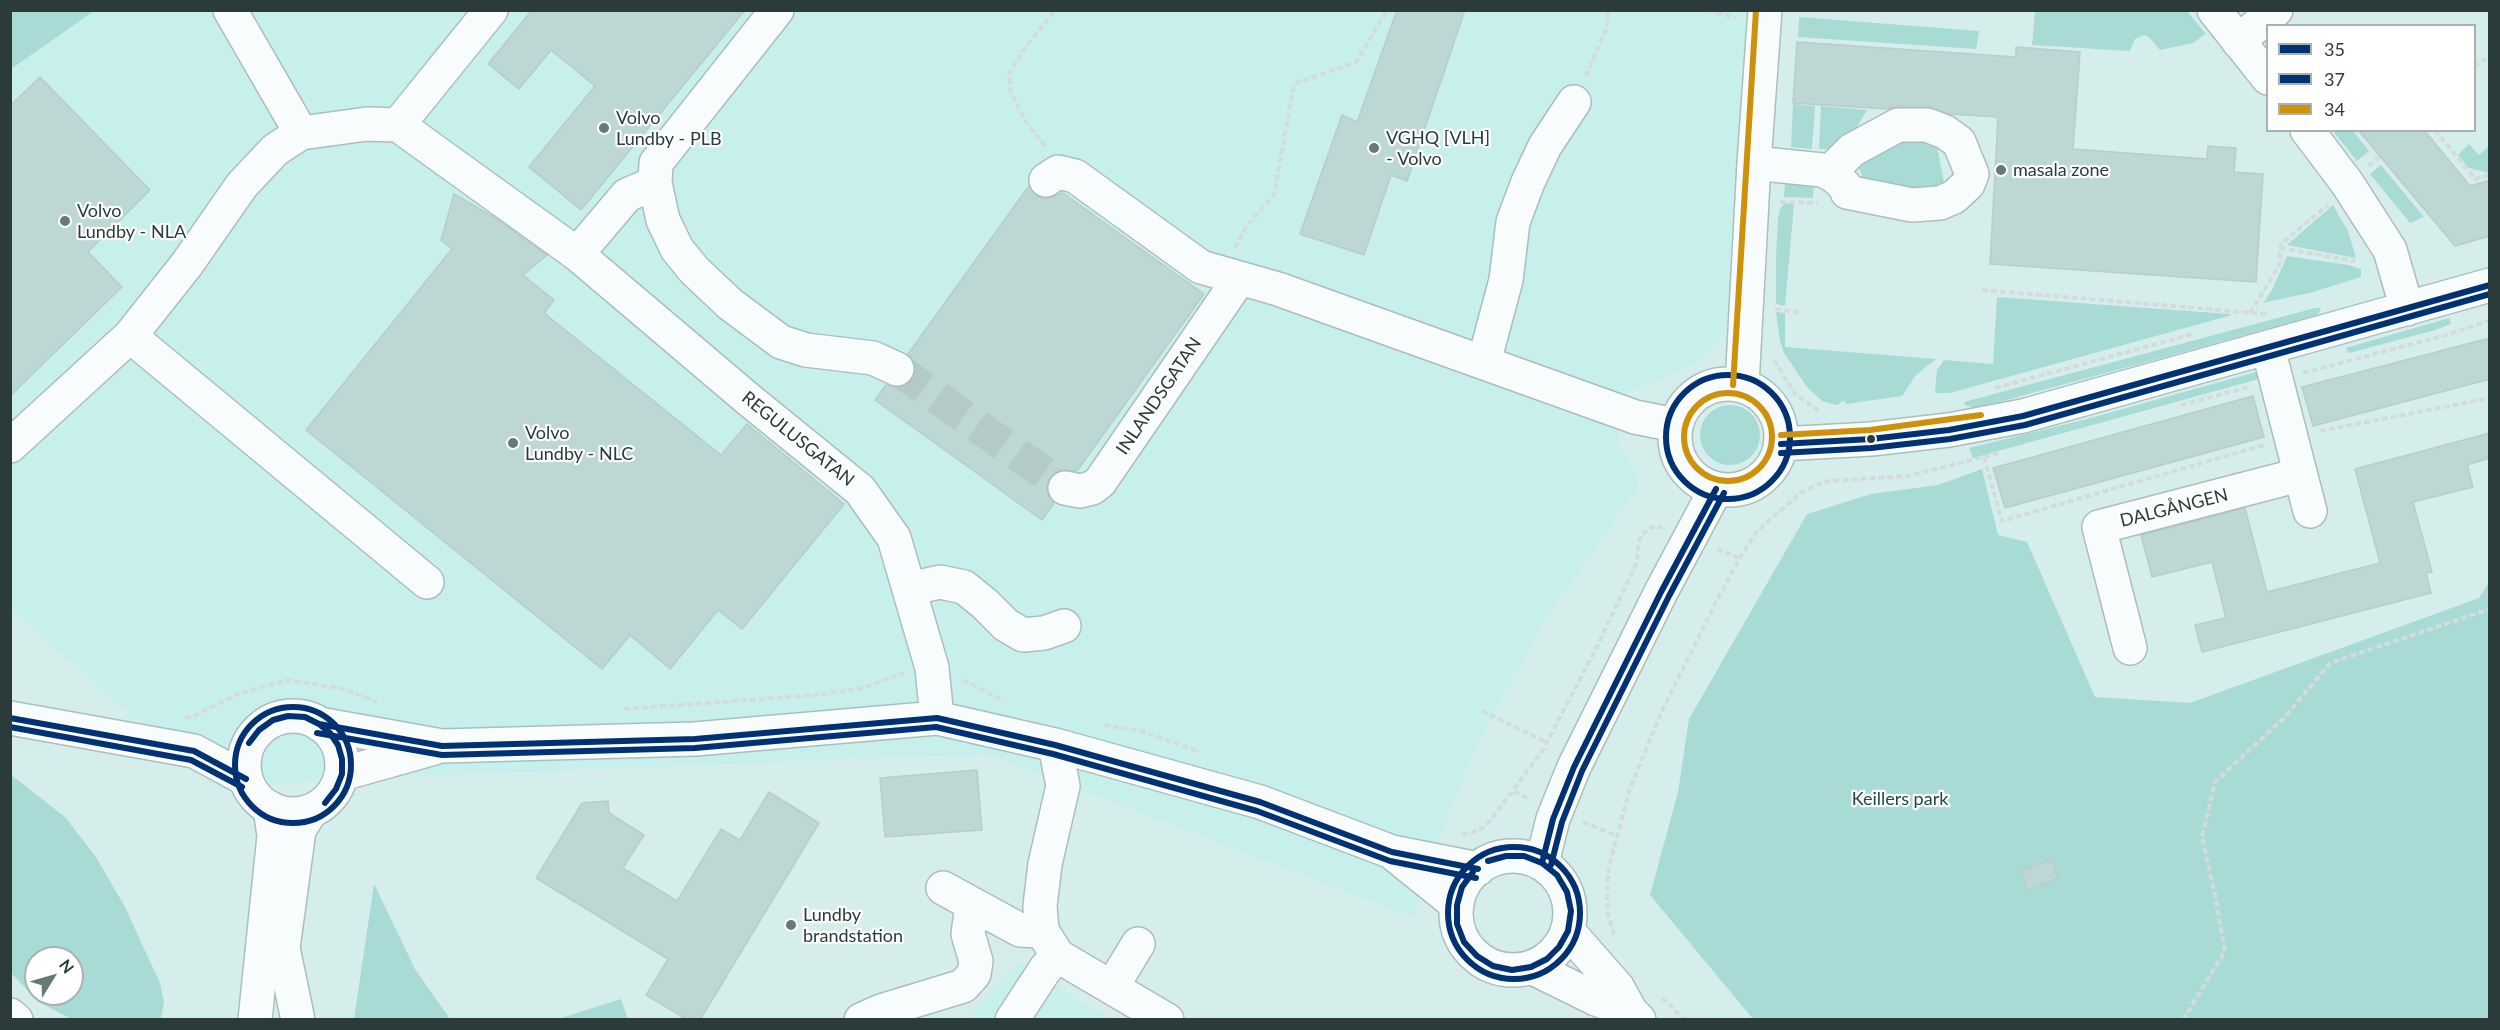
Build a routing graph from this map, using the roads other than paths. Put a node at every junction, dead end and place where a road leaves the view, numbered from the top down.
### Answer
1 (230, 10) edge
2 (491, 10) edge
3 (777, 10) edge
4 (1765, 10) edge
5 (2214, 10) edge
6 (2276, 10) edge
7 (2238, 41) junction
8 (2266, 76) edge
9 (1574, 102) road end
10 (398, 125) junction
11 (2308, 132) edge
12 (301, 133) junction
13 (1754, 163) junction
14 (1052, 176) road end
15 (655, 183) junction
16 (1842, 187) road end
17 (577, 254) junction
18 (1237, 268) junction
19 (2490, 285) edge
20 (2407, 309) junction
21 (130, 336) junction
22 (2268, 348) junction
23 (1484, 362) junction
24 (897, 369) tunnel mouth
25 (1742, 385) junction
26 (1676, 425) junction
27 (1781, 444) junction
28 (10, 446) edge
29 (2299, 475) junction
30 (1065, 488) tunnel mouth
31 (1716, 489) junction
32 (2310, 511) dead end
33 (427, 582) dead end
34 (909, 589) junction
35 (1064, 626) dead end
36 (2130, 648) dead end
37 (10, 718) edge
38 (937, 718) junction
39 (320, 724) junction
40 (249, 743) junction
41 (1055, 745) junction
42 (442, 746) junction
43 (194, 751) junction
44 (342, 774) junction
45 (246, 779) junction
46 (270, 808) junction
47 (311, 811) junction
48 (1392, 852) junction
49 (1542, 863) junction
50 (1478, 869) junction
51 (943, 888) dead end
52 (972, 905) junction
53 (1457, 905) junction
54 (1568, 931) junction
55 (1050, 944) junction
56 (1138, 944) dead end
57 (1531, 967) junction
58 (1112, 987) junction
59 (1643, 1010) edge
60 (10, 1015) edge
61 (16, 1020) edge
62 (255, 1020) edge
63 (298, 1020) edge
64 (861, 1020) edge
65 (1012, 1020) edge
66 (1167, 1020) edge

1 - 12 main road
2 - 10 main road
3 - 15 main road
4 - 13 main road
5 - 7 main road
6 - 7 main road
7 - 8 main road
9 - 23 main road
10 - 12 main road
10 - 17 main road, REGULUSGATAN
11 - 20 main road
12 - 21 main road
13 - 16 main road
13 - 25 main road
14 - 18 main road
15 - 17 main road
15 - 24 main road
17 - 34 main road, REGULUSGATAN
18 - 23 main road
18 - 30 main road, INLANDSGATAN
19 - 20 main road
20 - 22 main road
21 - 28 main road
21 - 33 main road
22 - 27 main road
22 - 29 main road
23 - 26 main road
25 - 26 main road
25 - 27 main road
26 - 31 main road
27 - 31 main road
29 - 32 main road
29 - 36 main road, DALGÅNGEN
31 - 49 main road
34 - 35 main road
34 - 38 main road, REGULUSGATAN
37 - 43 main road
38 - 41 main road
38 - 42 main road
39 - 40 main road
39 - 42 main road
39 - 44 main road
40 - 43 main road
40 - 45 main road
41 - 48 main road
41 - 55 main road
42 - 44 main road
43 - 45 main road
44 - 47 main road
45 - 46 main road
46 - 47 main road
46 - 62 main road
47 - 63 main road
48 - 50 main road
48 - 53 main road
49 - 50 main road
49 - 54 main road
50 - 53 main road
51 - 52 main road
52 - 55 main road
52 - 64 main road
53 - 57 main road
54 - 57 main road
54 - 59 main road
55 - 58 main road
55 - 65 main road
56 - 58 main road
57 - 59 main road
58 - 66 main road
60 - 61 main road

